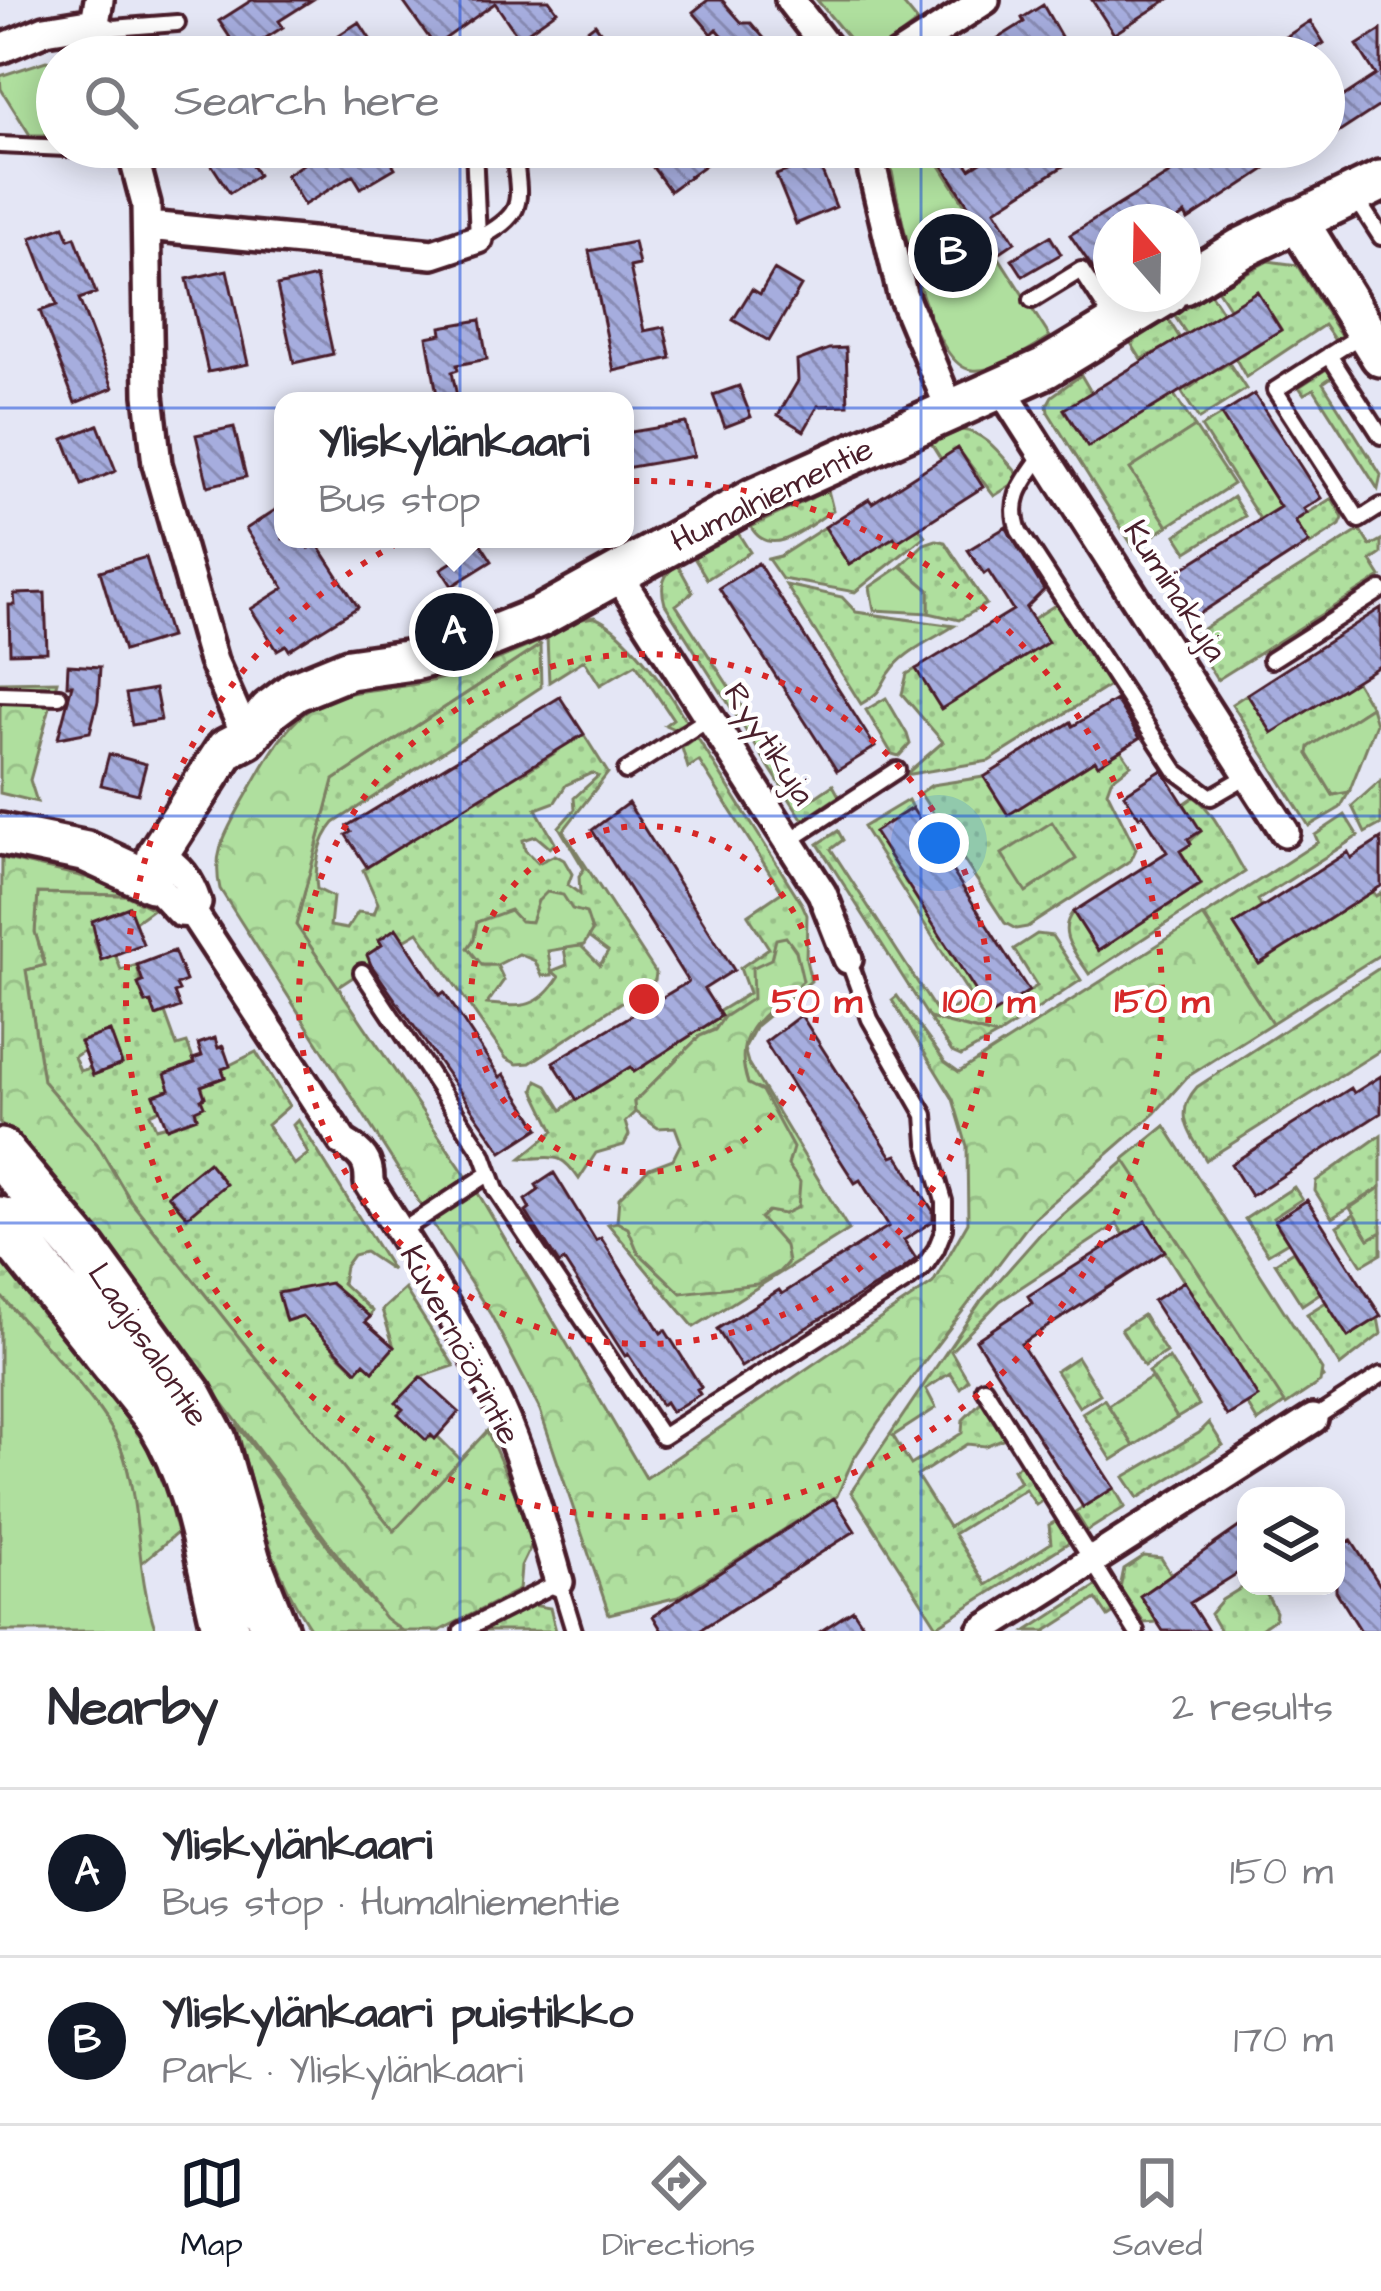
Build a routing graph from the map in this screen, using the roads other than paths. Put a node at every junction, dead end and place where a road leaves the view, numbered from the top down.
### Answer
1 (790, 0) edge
2 (985, 0) edge
3 (97, 11) edge
4 (177, 23) dead end
5 (818, 36) edge
6 (929, 36) edge
7 (0, 49) edge
8 (0, 145) edge
9 (36, 146) edge
10 (137, 168) edge
11 (475, 168) edge
12 (515, 168) edge
13 (872, 168) edge
14 (1367, 187) edge
15 (1297, 220) junction
16 (148, 226) junction
17 (1381, 237) edge
18 (478, 239) junction
19 (1201, 274) edge
20 (1032, 300) dead end
21 (1139, 312) edge
22 (1117, 326) junction
23 (1373, 344) edge
24 (1329, 355) junction
25 (1002, 390) junction
26 (951, 411) junction
27 (1381, 436) edge
28 (1043, 454) junction
29 (1381, 506) edge
30 (616, 574) junction
31 (1381, 590) edge
32 (1271, 660) dead end
33 (0, 694) edge
34 (59, 696) dead end
35 (710, 718) junction
36 (247, 738) junction
37 (897, 770) dead end
38 (626, 771) dead end
39 (1249, 775) junction
40 (1285, 832) dead end
41 (0, 834) edge
42 (789, 841) junction
43 (163, 868) junction
44 (848, 959) joint
45 (362, 972) dead end
46 (0, 1152) edge
47 (488, 1174) junction
48 (0, 1220) edge
49 (400, 1232) junction
50 (1381, 1376) edge
51 (984, 1388) dead end
52 (1313, 1419) joint
53 (1090, 1562) junction
54 (559, 1582) junction
55 (226, 1631) edge
56 (275, 1631) edge
57 (462, 1631) edge
58 (574, 1631) edge
59 (982, 1631) edge
60 (1136, 1631) edge

1 - 5 street
2 - 6 street
3 - 4 lane
3 - 7 street
8 - 9 lane
10 - 16 street
11 - 18 lane
12 - 18 lane
13 - 26 street
14 - 15 street
14 - 17 lane
15 - 19 street
15 - 23 street
16 - 18 street
16 - 36 street
20 - 22 lane
21 - 22 street, Humalniementie
22 - 25 street, Humalniementie
23 - 24 lane
24 - 27 lane
24 - 29 lane
25 - 26 street, Humalniementie
25 - 28 street, Kuminakuja
26 - 30 street, Humalniementie
28 - 39 street, Kuminakuja
28 - 39 lane
30 - 35 street, Ryytikuja
30 - 36 street, Humalniementie
31 - 32 lane
33 - 34 lane
35 - 38 lane
35 - 42 street, Ryytikuja
36 - 43 street, Humalniementie
37 - 42 lane
39 - 40 street, Kuminakuja
41 - 43 street, Kuvernöörintie
42 - 44 street, Ryytikuja
43 - 49 street, Kuvernöörintie
44 - 47 lane
45 - 47 lane
46 - 56 main road, Laajasalontie
47 - 49 lane
48 - 55 main road, Laajasalontie
49 - 54 street, Kuvernöörintie
50 - 52 lane
51 - 53 lane
52 - 53 street
53 - 59 street
53 - 60 lane
54 - 57 lane
54 - 58 lane

